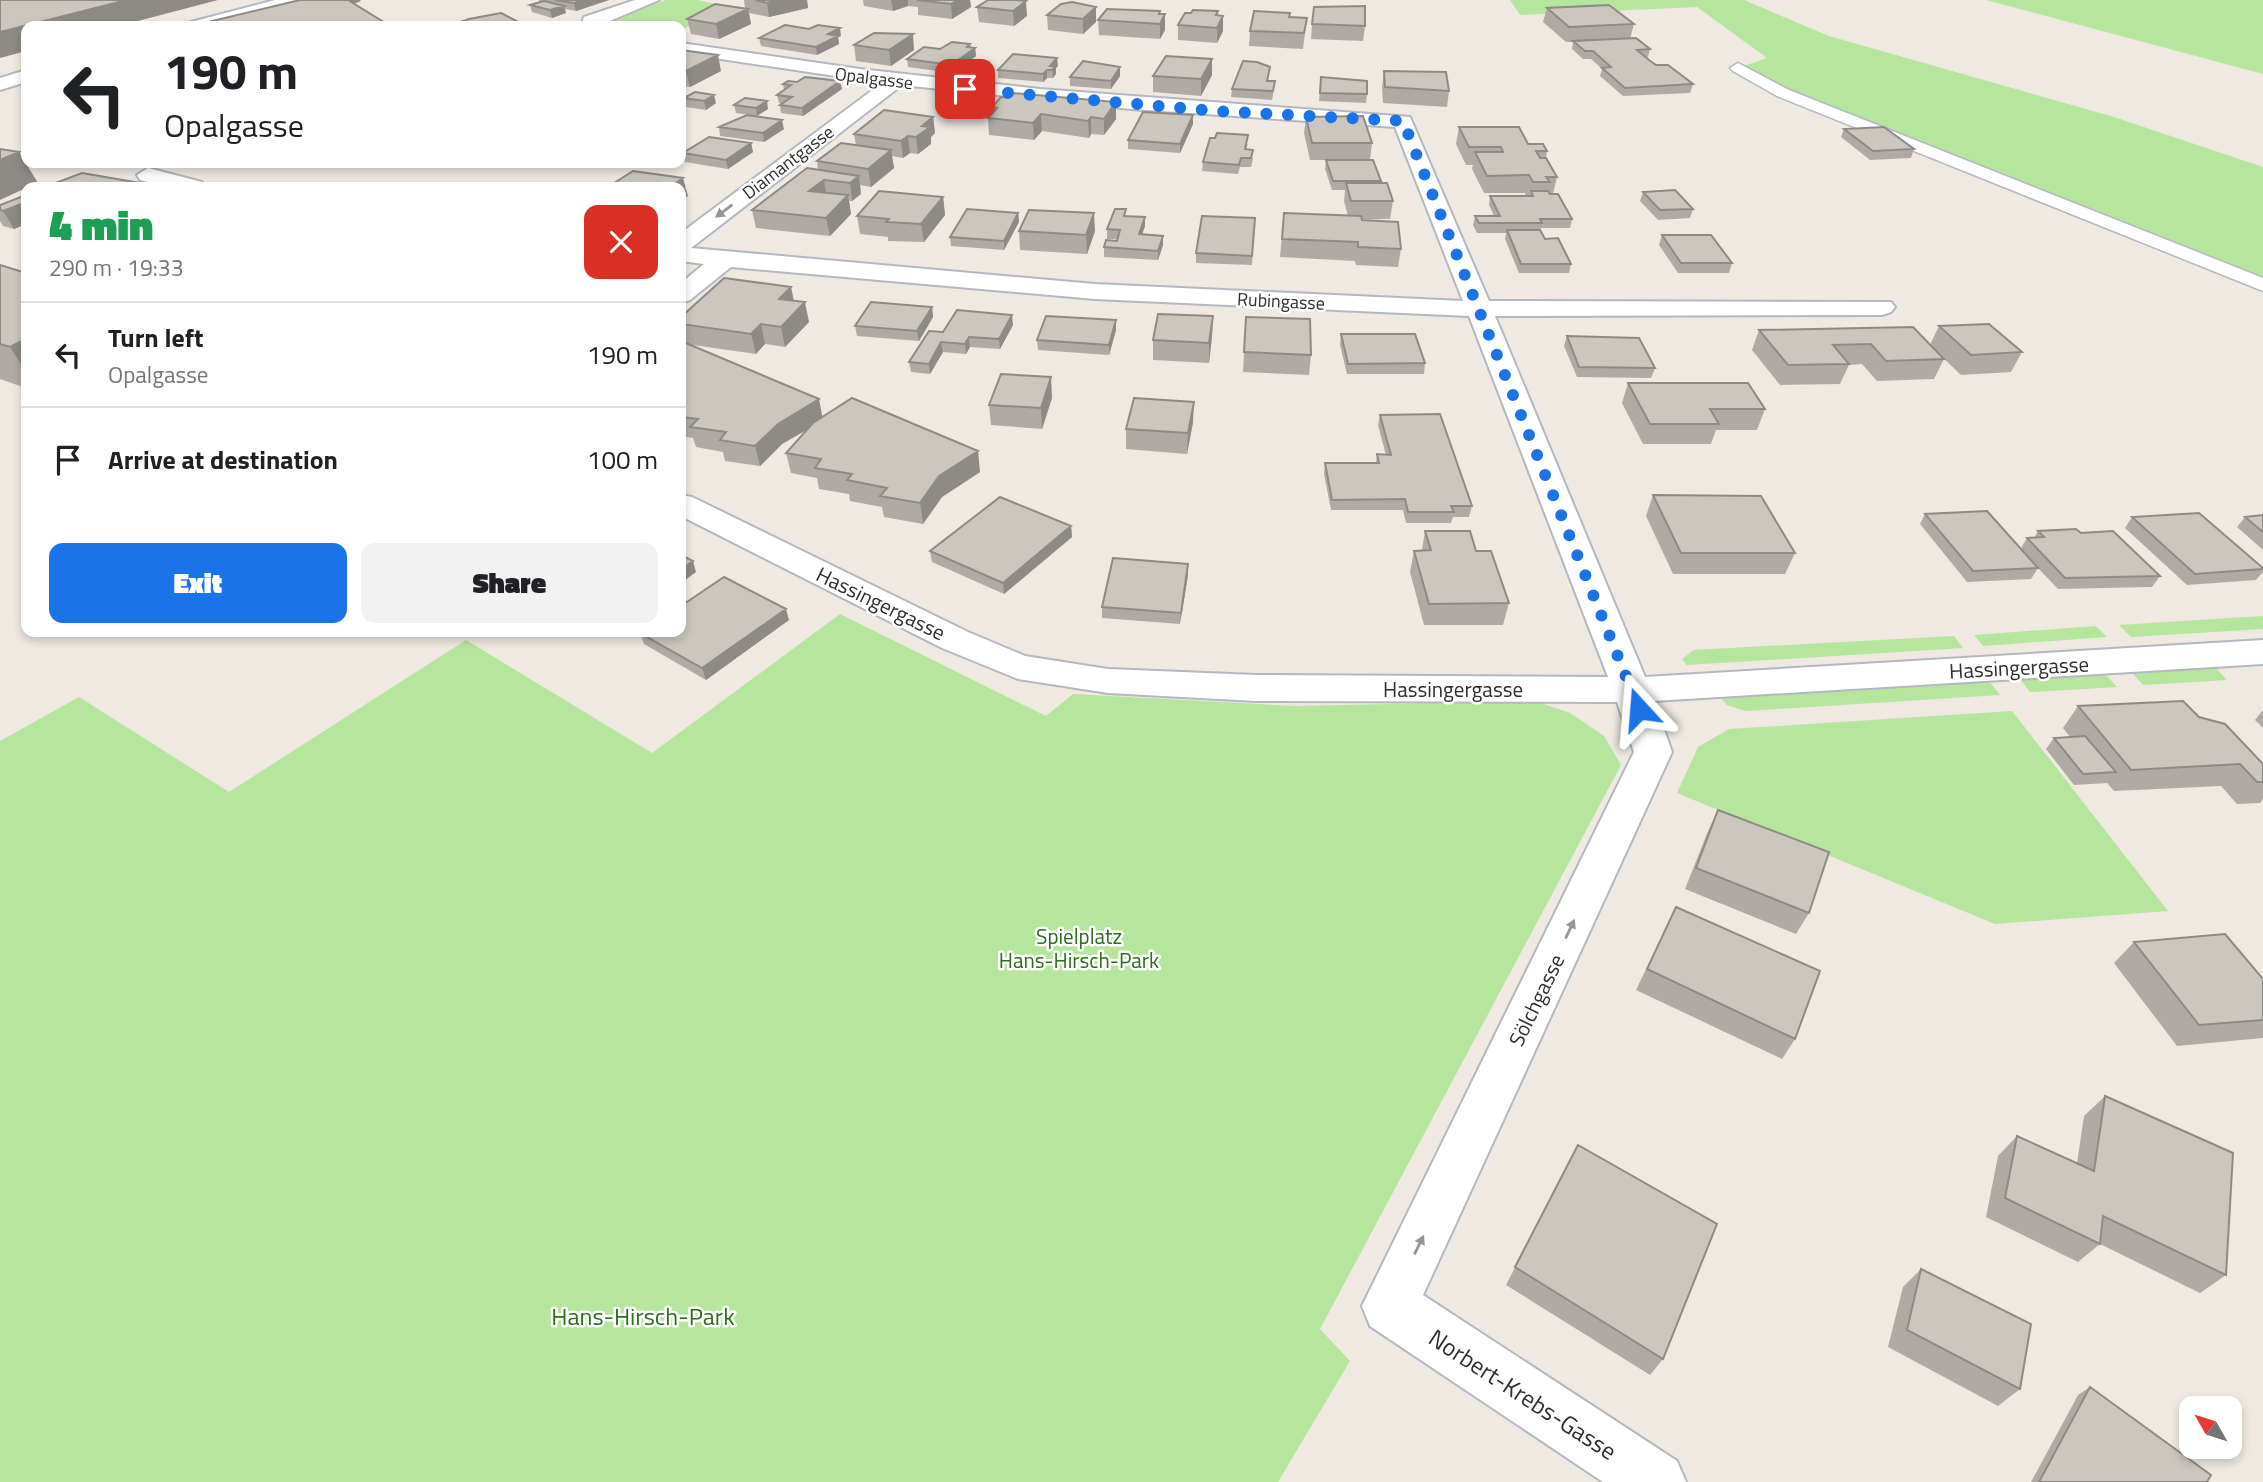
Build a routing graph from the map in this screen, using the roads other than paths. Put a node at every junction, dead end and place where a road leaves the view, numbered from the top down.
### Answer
1 (293, 0) edge
2 (650, 0) edge
3 (215, 21) edge
4 (592, 21) edge
5 (686, 49) edge
6 (1738, 68) dead end
7 (21, 78) edge
8 (896, 81) junction
9 (0, 84) edge
10 (1403, 121) joint
11 (148, 175) dead end
12 (175, 182) edge
13 (686, 240) edge
14 (686, 254) edge
15 (725, 258) junction
16 (2263, 285) edge
17 (686, 291) edge
18 (1882, 307) dead end
19 (1476, 308) junction
20 (686, 506) edge
21 (2263, 652) edge
22 (1633, 690) junction
23 (1390, 1306) joint
24 (1656, 1482) edge

1 - 3 street
2 - 4 street
5 - 8 street, Opalgasse
6 - 16 lane
7 - 9 street
8 - 10 street, Opalgasse
8 -> 13 street, Diamantgasse
10 - 19 street, Sölchgasse
11 - 12 street
14 - 15 street, Rubingasse
15 - 17 street
15 - 19 street, Rubingasse
18 - 19 street, Rubingasse
19 - 22 street, Sölchgasse
20 - 22 street, Hassingergasse
21 - 22 street, Hassingergasse
23 -> 22 street, Sölchgasse
23 - 24 street, Norbert-Krebs-Gasse

